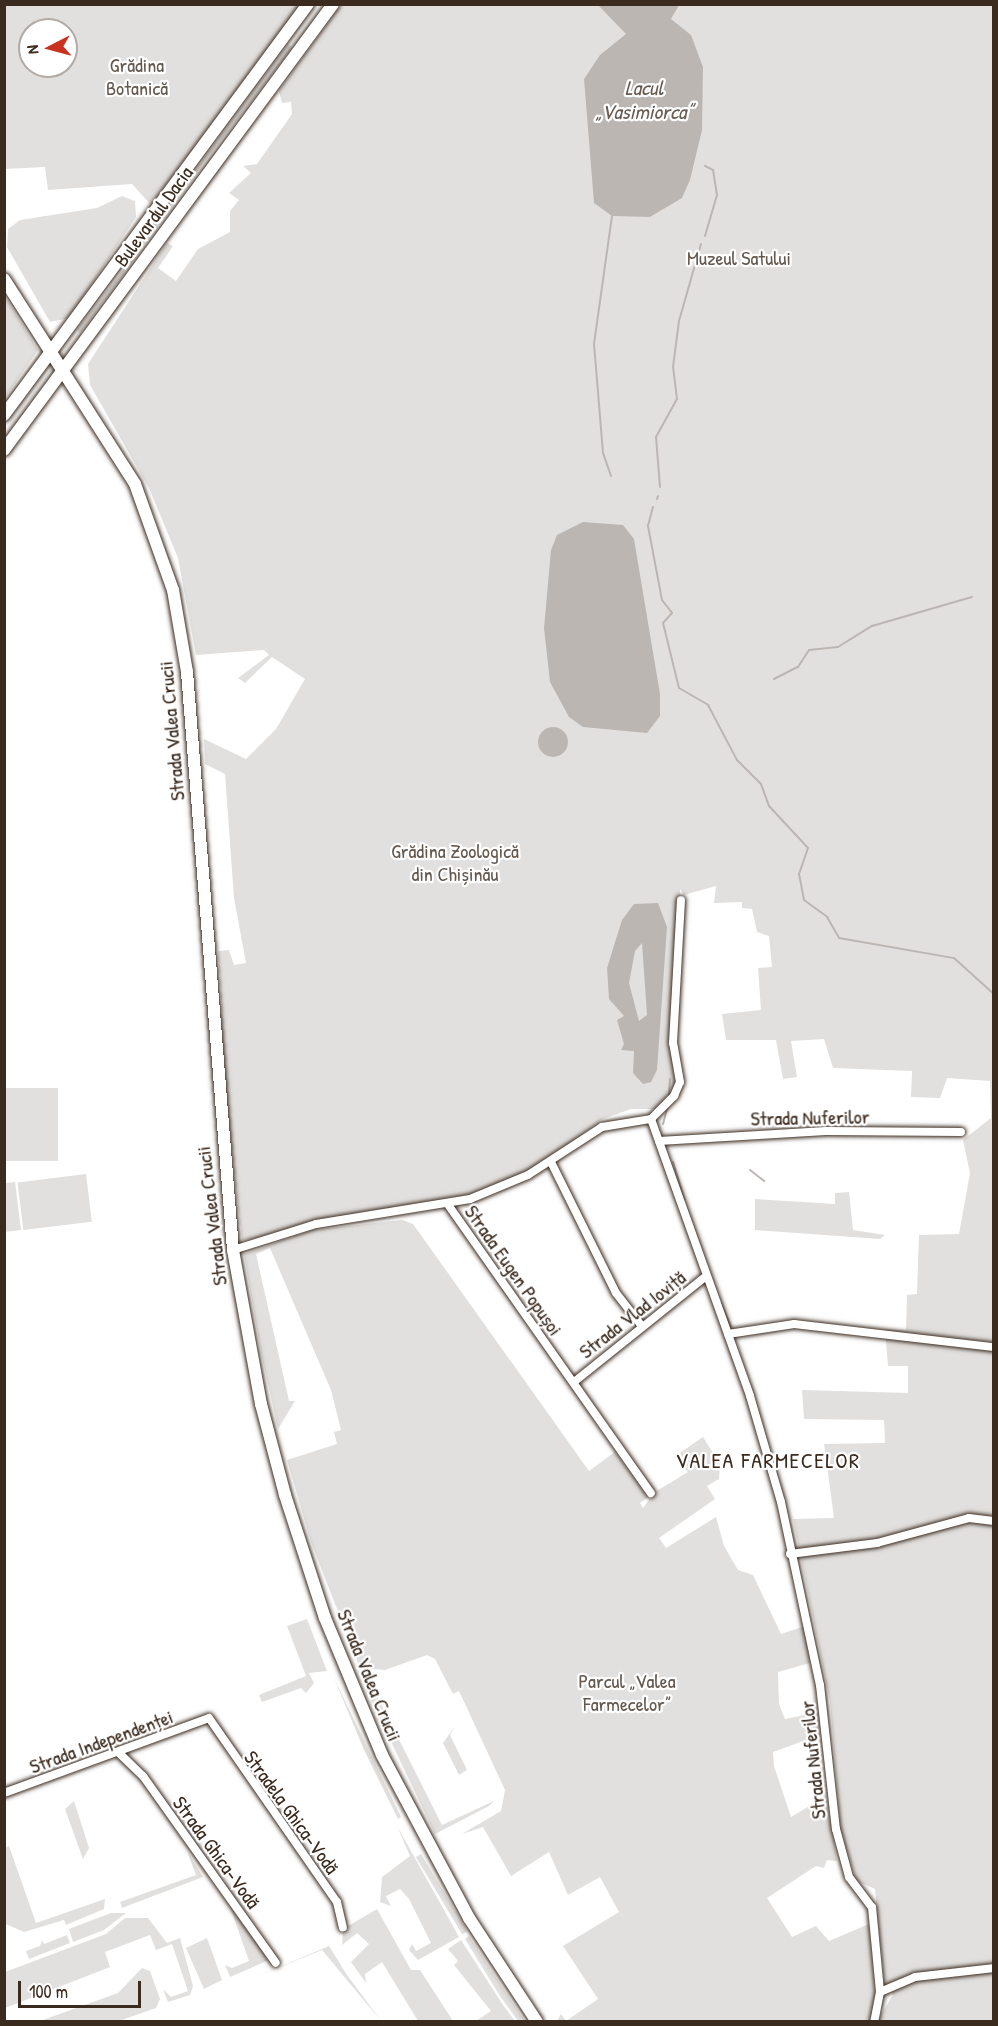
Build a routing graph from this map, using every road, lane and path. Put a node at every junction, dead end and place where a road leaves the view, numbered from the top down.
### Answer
1 (308, 4) edge
2 (333, 4) edge
3 (286, 34) junction
4 (301, 47) junction
5 (4, 279) edge
6 (53, 352) junction
7 (65, 371) junction
8 (4, 415) edge
9 (4, 450) edge
10 (681, 900) dead end
11 (651, 1119) junction
12 (961, 1132) dead end
13 (659, 1141) junction
14 (551, 1162) junction
15 (449, 1206) junction
16 (233, 1250) junction
17 (704, 1278) junction
18 (640, 1324) junction
19 (728, 1334) junction
20 (993, 1347) edge
21 (574, 1382) junction
22 (651, 1493) dead end
23 (993, 1521) edge
24 (790, 1554) junction
25 (209, 1718) joint
26 (118, 1752) junction
27 (4, 1793) edge
28 (343, 1927) dead end
29 (276, 1963) dead end
30 (993, 1968) edge
31 (880, 1992) junction
32 (537, 2022) edge
33 (874, 2022) edge

1 - 3 main road, Bulevardul Dacia
2 - 4 main road, Bulevardul Dacia
3 - 4 main road
3 - 6 main road, Bulevardul Dacia
4 - 7 main road, Bulevardul Dacia
5 - 6 main road, Strada Valea Crucii
6 - 7 main road, Strada Valea Crucii
6 - 8 main road, Bulevardul Dacia
7 - 9 main road, Bulevardul Dacia
7 - 16 main road, Strada Valea Crucii
10 - 11 street
11 - 13 street, Strada Nuferilor
11 - 14 street
12 - 13 street, Strada Nuferilor
13 - 17 street, Strada Nuferilor
14 - 15 street
14 - 18 street
15 - 16 street
15 - 21 street, Strada Eugen Popușoi
16 - 32 main road, Strada Valea Crucii
17 - 18 street, Strada Vlad Ioviță
17 - 19 street, Strada Nuferilor
18 - 21 street, Strada Vlad Ioviță
19 - 20 street
19 - 24 street, Strada Nuferilor
21 - 22 street, Strada Vlad Ioviță
23 - 24 street
24 - 31 street, Strada Nuferilor
25 - 26 street, Strada Independenței
25 - 28 street, Stradela Ghica-Vodă
26 - 27 street, Strada Independenței
26 - 29 street, Strada Ghica-Vodă
30 - 31 street
31 - 33 street, Strada Nuferilor

